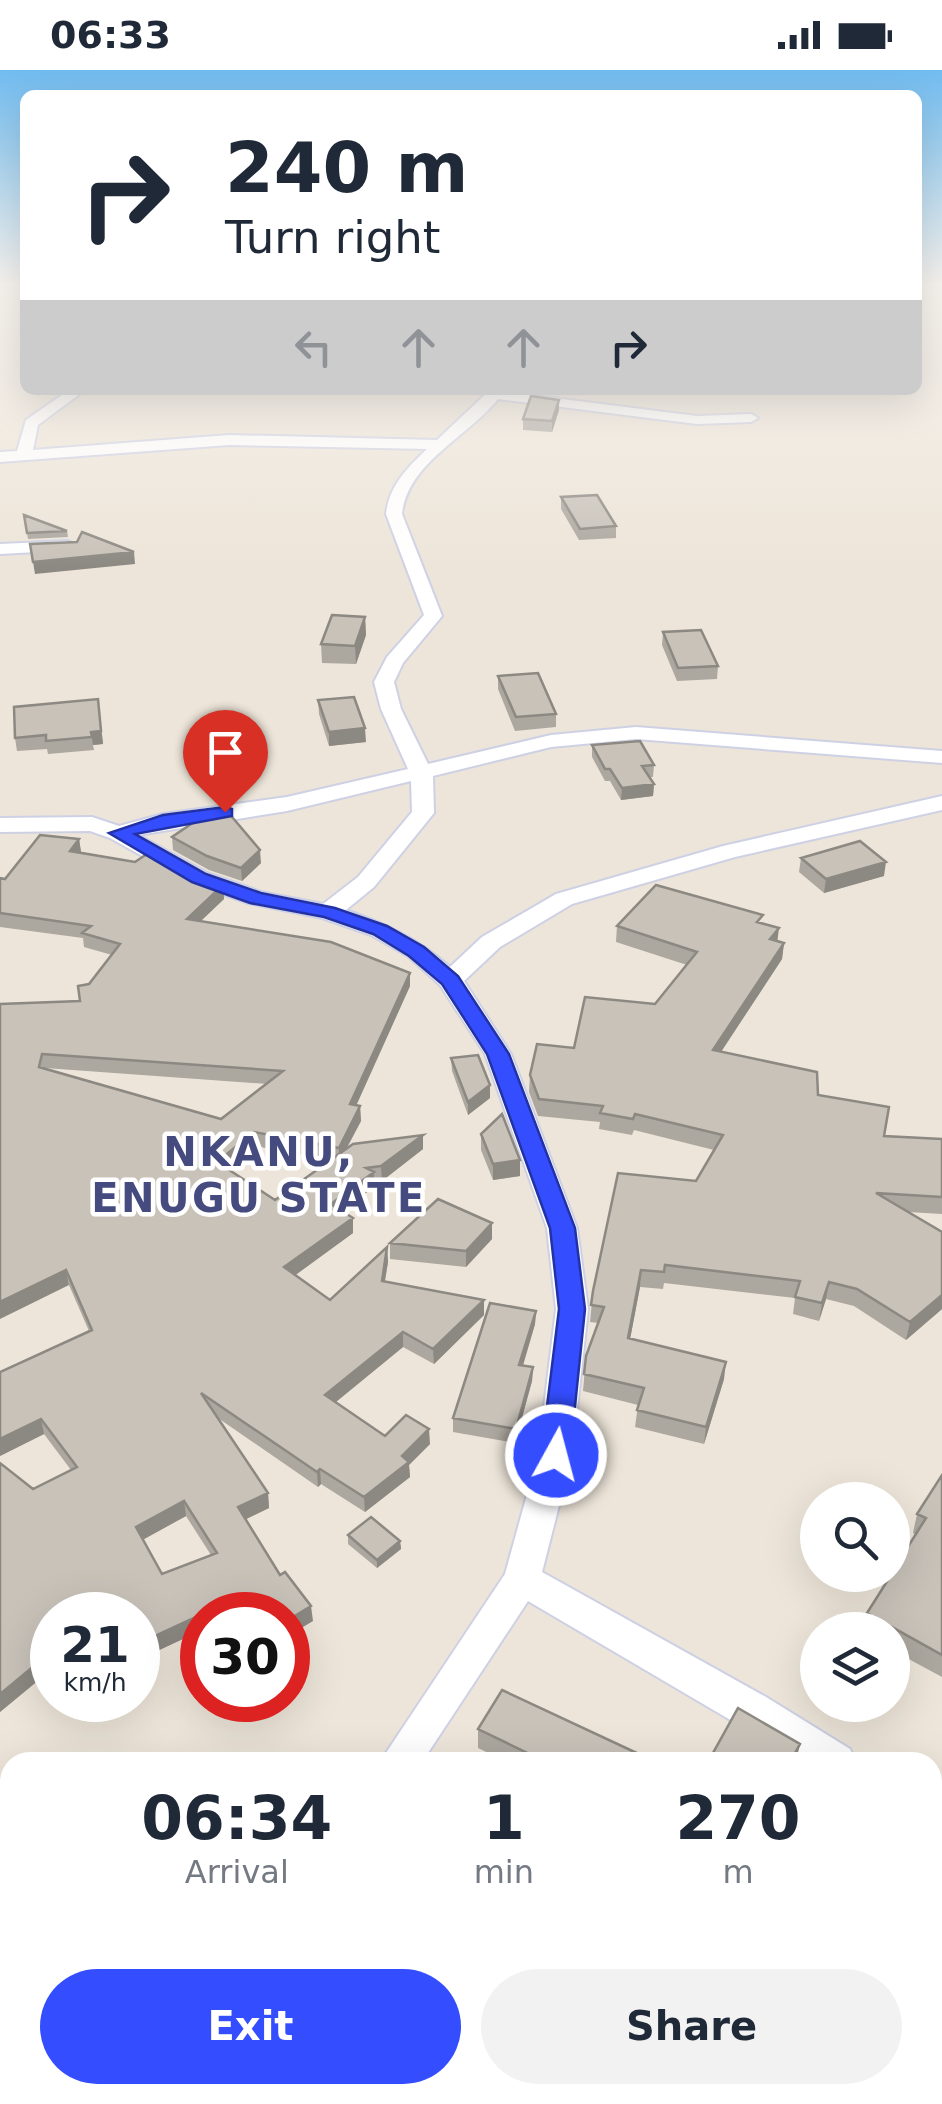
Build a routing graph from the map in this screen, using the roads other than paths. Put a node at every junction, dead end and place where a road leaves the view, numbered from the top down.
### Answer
1 (71, 395) edge
2 (493, 395) edge
3 (518, 395) edge
4 (751, 418) dead end
5 (443, 445) junction
6 (24, 456) junction
7 (0, 457) edge
8 (72, 546) edge
9 (0, 549) edge
10 (942, 757) edge
11 (422, 775) junction
12 (942, 802) edge
13 (0, 825) edge
14 (118, 833) junction
15 (328, 912) junction
16 (450, 980) junction
17 (522, 1579) junction
18 (407, 1752) edge
19 (820, 1752) edge

1 - 6 street
2 - 5 street
3 - 4 street
5 - 6 street
5 - 11 street
6 - 7 street
8 - 9 street
10 - 11 street
11 - 14 street
11 - 15 street
12 - 16 street
13 - 14 street
14 - 15 street
15 - 16 street
16 - 17 street
17 - 18 street
17 - 19 street

